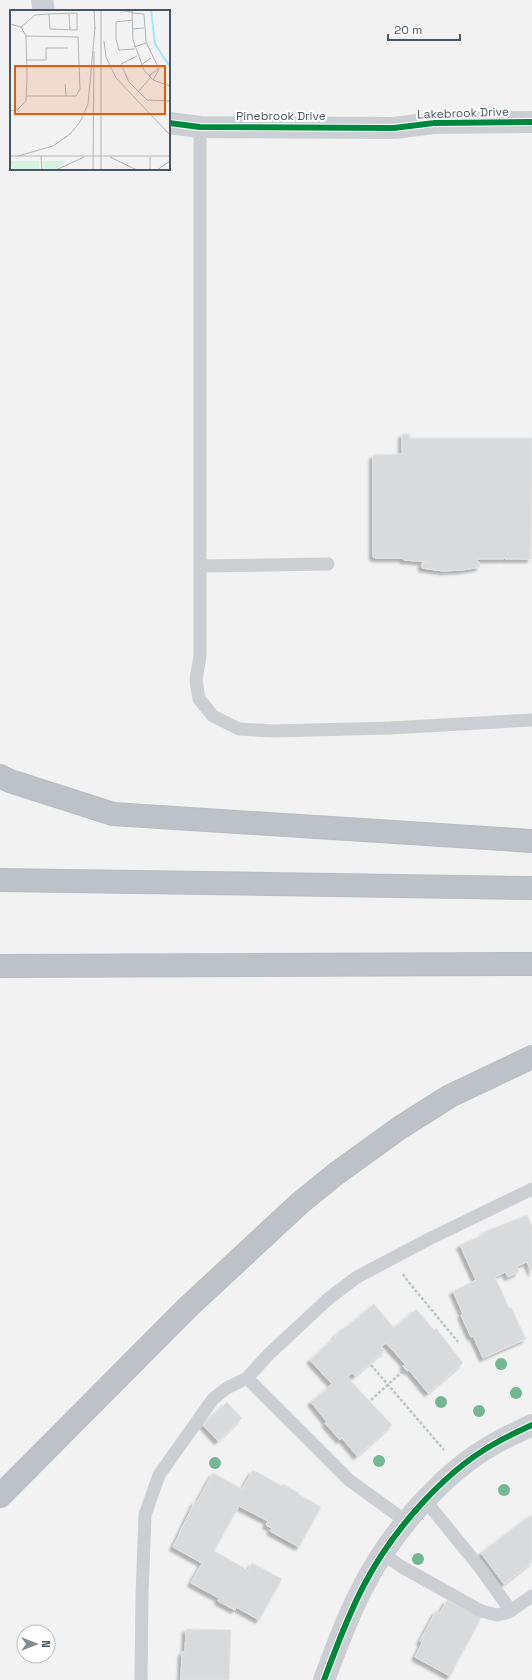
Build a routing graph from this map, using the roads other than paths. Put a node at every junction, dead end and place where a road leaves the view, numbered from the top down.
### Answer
1 (42, 0) edge
2 (44, 10) edge
3 (532, 122) edge
4 (170, 123) edge
5 (200, 127) junction
6 (394, 128) joint
7 (328, 564) dead end
8 (201, 566) junction
9 (532, 720) edge
10 (0, 776) edge
11 (532, 841) edge
12 (0, 880) edge
13 (532, 888) edge
14 (532, 964) edge
15 (0, 966) edge
16 (532, 1057) edge
17 (532, 1189) edge
18 (247, 1378) junction
19 (532, 1425) edge
20 (0, 1496) edge
21 (425, 1500) junction
22 (407, 1522) junction
23 (382, 1553) junction
24 (532, 1596) edge
25 (511, 1611) junction
26 (141, 1680) edge
27 (324, 1680) edge

1 - 2 street
3 - 6 street, Lakebrook Drive
4 - 5 street, Pinebrook Drive
5 - 6 street, Pinebrook Drive
5 - 8 lane
7 - 8 lane
8 - 9 lane
10 - 11 highway
12 - 13 highway
14 - 15 highway
16 - 20 highway
17 - 18 lane
18 - 22 lane
18 - 26 lane
19 - 21 street
21 - 22 street
21 - 25 lane
22 - 23 street
23 - 25 lane
23 - 27 street
24 - 25 lane

